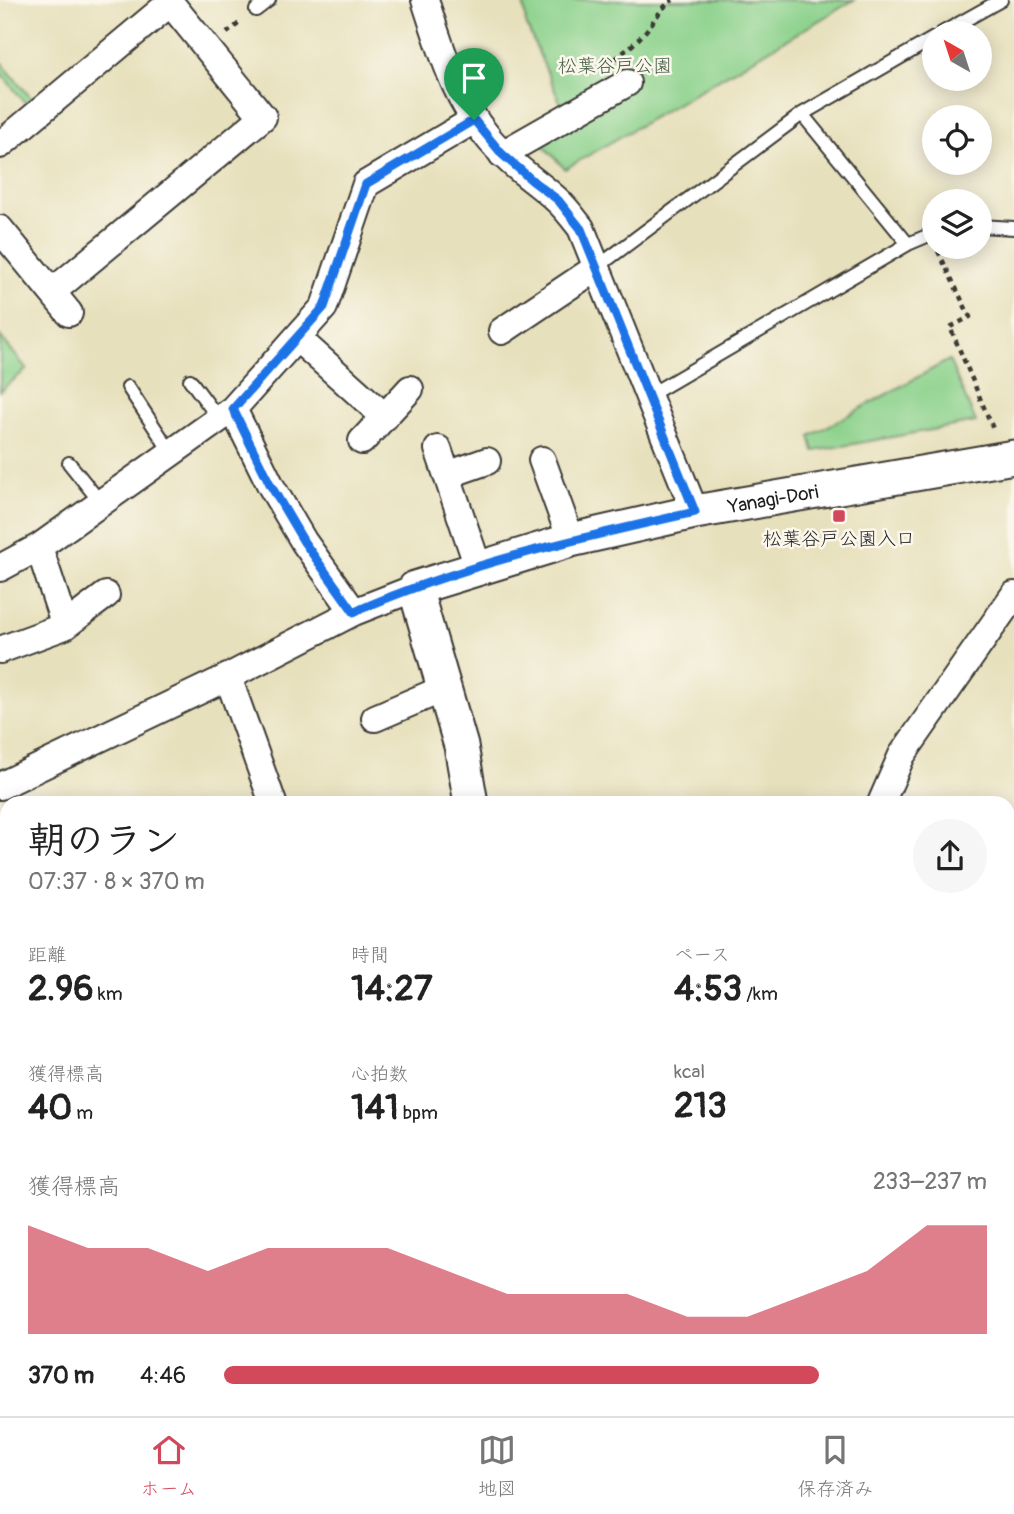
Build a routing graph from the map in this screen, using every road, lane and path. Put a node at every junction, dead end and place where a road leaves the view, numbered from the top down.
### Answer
1 (269, 0) edge
2 (425, 0) edge
3 (673, 0) edge
4 (1000, 0) edge
5 (169, 1) edge
6 (256, 10) joint
7 (963, 21) edge
8 (922, 45) edge
9 (208, 49) junction
10 (618, 74) joint
11 (802, 114) junction
12 (474, 120) junction
13 (0, 145) edge
14 (502, 154) junction
15 (992, 227) edge
16 (1014, 228) edge
17 (0, 229) edge
18 (922, 238) edge
19 (908, 244) junction
20 (942, 259) edge
21 (596, 268) junction
22 (52, 292) junction
23 (69, 313) dead end
24 (502, 331) dead end
25 (297, 338) junction
26 (190, 380) dead end
27 (128, 387) dead end
28 (410, 389) dead end
29 (648, 396) junction
30 (226, 414) junction
31 (384, 417) junction
32 (362, 441) dead end
33 (438, 449) dead end
34 (172, 454) junction
35 (1007, 458) edge
36 (542, 460) dead end
37 (487, 461) dead end
38 (69, 463) dead end
39 (447, 475) junction
40 (101, 503) junction
41 (695, 512) junction
42 (571, 540) junction
43 (39, 547) junction
44 (0, 568) edge
45 (478, 568) junction
46 (415, 588) junction
47 (106, 595) dead end
48 (1014, 595) edge
49 (354, 612) junction
50 (65, 626) junction
51 (0, 650) edge
52 (228, 677) junction
53 (445, 688) junction
54 (375, 719) dead end
55 (0, 786) edge
56 (270, 796) edge
57 (470, 796) edge
58 (884, 796) edge

1 - 6 lane
2 - 12 street
3 - 10 path
4 - 7 lane
5 - 9 street
5 - 13 street
6 - 9 path
8 - 11 lane
9 - 22 street
10 - 14 street
11 - 19 lane
11 - 21 lane
12 - 14 street
12 - 25 street
14 - 21 street
15 - 16 lane
17 - 22 street
18 - 19 lane
19 - 29 lane
20 - 35 path
21 - 24 street
21 - 29 street
22 - 23 street
25 - 30 street
25 - 31 street
26 - 30 lane
27 - 34 lane
28 - 31 street
29 - 41 street
30 - 34 street
30 - 49 street
31 - 32 street
33 - 39 street
34 - 40 street
35 - 41 street, Yanagi-Dori
36 - 42 street
37 - 39 street
38 - 40 lane
39 - 45 street
40 - 43 street
41 - 42 street, Yanagi-Dori
42 - 45 street, Yanagi-Dori
43 - 44 street
43 - 50 street
45 - 46 street, Yanagi-Dori
46 - 49 street
46 - 53 street
47 - 50 street
48 - 58 street
49 - 52 street
50 - 51 street
52 - 55 street
52 - 56 street
53 - 54 street
53 - 57 street

